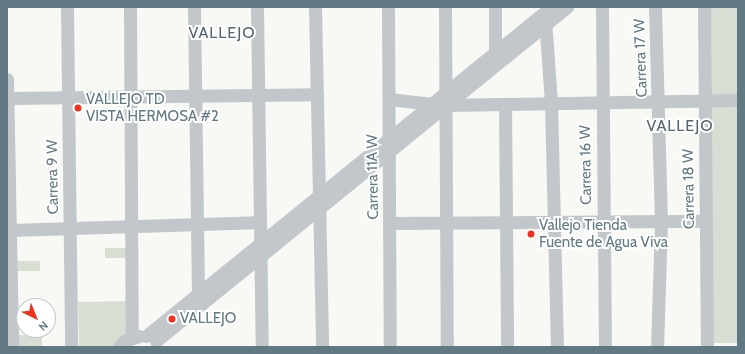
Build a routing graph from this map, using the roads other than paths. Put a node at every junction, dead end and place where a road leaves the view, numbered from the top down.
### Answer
1 (67, 7) edge
2 (130, 7) edge
3 (194, 7) edge
4 (257, 7) edge
5 (315, 7) edge
6 (388, 7) edge
7 (445, 7) edge
8 (495, 7) edge
9 (567, 7) edge
10 (602, 7) edge
11 (654, 7) edge
12 (704, 7) edge
13 (547, 15) edge
14 (495, 53) junction
15 (494, 67) junction
16 (7, 79) edge
17 (317, 94) junction
18 (258, 95) junction
19 (195, 96) junction
20 (132, 97) junction
21 (7, 98) edge
22 (68, 98) junction
23 (389, 99) junction
24 (704, 100) junction
25 (738, 100) edge
26 (441, 101) junction
27 (658, 101) junction
28 (601, 102) junction
29 (551, 103) junction
30 (505, 104) junction
31 (388, 140) junction
32 (388, 153) junction
33 (318, 197) junction
34 (317, 211) junction
35 (661, 221) junction
36 (706, 221) junction
37 (259, 222) junction
38 (506, 222) junction
39 (554, 222) junction
40 (603, 222) junction
41 (389, 223) junction
42 (446, 223) junction
43 (197, 224) junction
44 (133, 226) junction
45 (70, 228) junction
46 (10, 230) junction
47 (259, 251) junction
48 (198, 301) junction
49 (132, 337) junction
50 (154, 342) edge
51 (12, 347) edge
52 (71, 347) edge
53 (119, 347) edge
54 (262, 347) edge
55 (322, 347) edge
56 (390, 347) edge
57 (447, 347) edge
58 (507, 347) edge
59 (558, 347) edge
60 (605, 347) edge
61 (657, 347) edge
62 (707, 347) edge

1 - 22 street, Carrera 9 W
2 - 20 street
3 - 19 street
4 - 18 street
5 - 17 street
6 - 23 street, Carrera 11A W
7 - 26 street
8 - 14 street
9 - 13 street
10 - 28 street, Carrera 16 W
11 - 27 street, Carrera 17 W
12 - 24 street, Carrera 18 W
13 - 14 street
13 - 15 street
13 - 29 street
14 - 15 street
14 - 26 street
15 - 26 street
16 - 21 street
17 - 18 street
17 - 33 street
18 - 19 street
18 - 37 street
19 - 20 street
19 - 43 street
20 - 22 street
20 - 44 street
21 - 22 street
21 - 46 street
22 - 45 street, Carrera 9 W
23 - 26 street
23 - 31 street, Carrera 11A W
24 - 25 street
24 - 27 street
24 - 36 street, Carrera 18 W
26 - 30 street
26 - 31 street
26 - 32 street
26 - 42 street
27 - 28 street
27 - 35 street, Carrera 17 W
28 - 29 street
28 - 40 street, Carrera 16 W
29 - 30 street
29 - 39 street
30 - 38 street
31 - 32 street, Carrera 11A W
31 - 33 street
32 - 34 street
32 - 41 street, Carrera 11A W
33 - 34 street
33 - 47 street
34 - 47 street
34 - 55 street
35 - 36 street
35 - 40 street
35 - 61 street, Carrera 17 W
36 - 62 street, Carrera 18 W
37 - 43 street
37 - 47 street
38 - 39 street
38 - 42 street
38 - 58 street
39 - 40 street
39 - 59 street
40 - 60 street, Carrera 16 W
41 - 42 street
41 - 56 street, Carrera 11A W
42 - 57 street
43 - 44 street
43 - 48 street
44 - 45 street
44 - 49 street
45 - 46 street
45 - 52 street, Carrera 9 W
46 - 51 street
47 - 48 street
47 - 54 street
48 - 50 street
49 - 50 street
49 - 53 street

